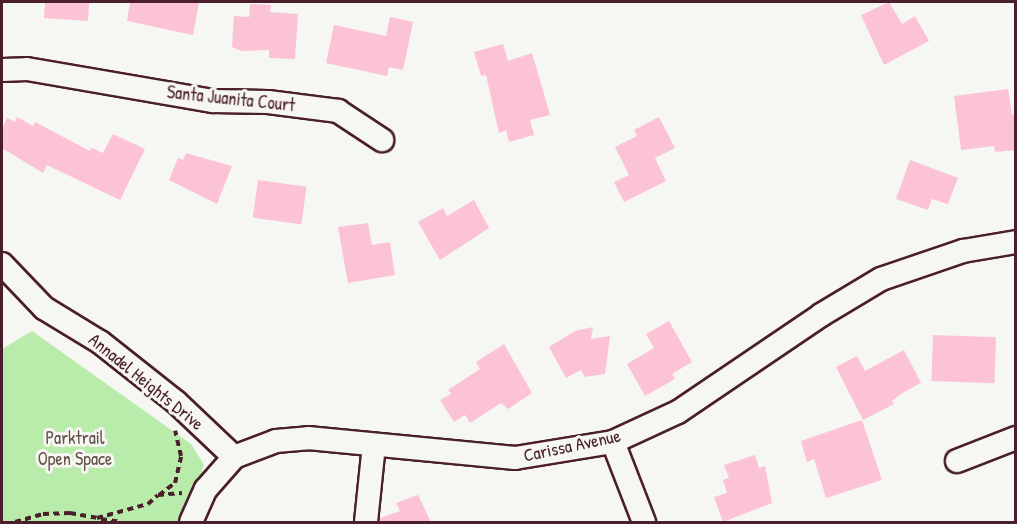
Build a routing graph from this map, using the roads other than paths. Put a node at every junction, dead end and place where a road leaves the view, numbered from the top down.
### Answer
1 (2, 70) edge
2 (382, 140) dead end
3 (1016, 242) edge
4 (2, 264) edge
5 (1016, 438) edge
6 (613, 442) junction
7 (374, 445) junction
8 (234, 457) junction
9 (957, 461) dead end
10 (191, 522) edge
11 (366, 522) edge
12 (644, 522) edge

1 - 2 street, Santa Juanita Court
3 - 6 street, Carissa Avenue
4 - 8 street, Annadel Heights Drive
5 - 9 street
6 - 7 street, Carissa Avenue
6 - 12 street
7 - 8 street, Carissa Avenue
7 - 11 street
8 - 10 street, Carissa Avenue

